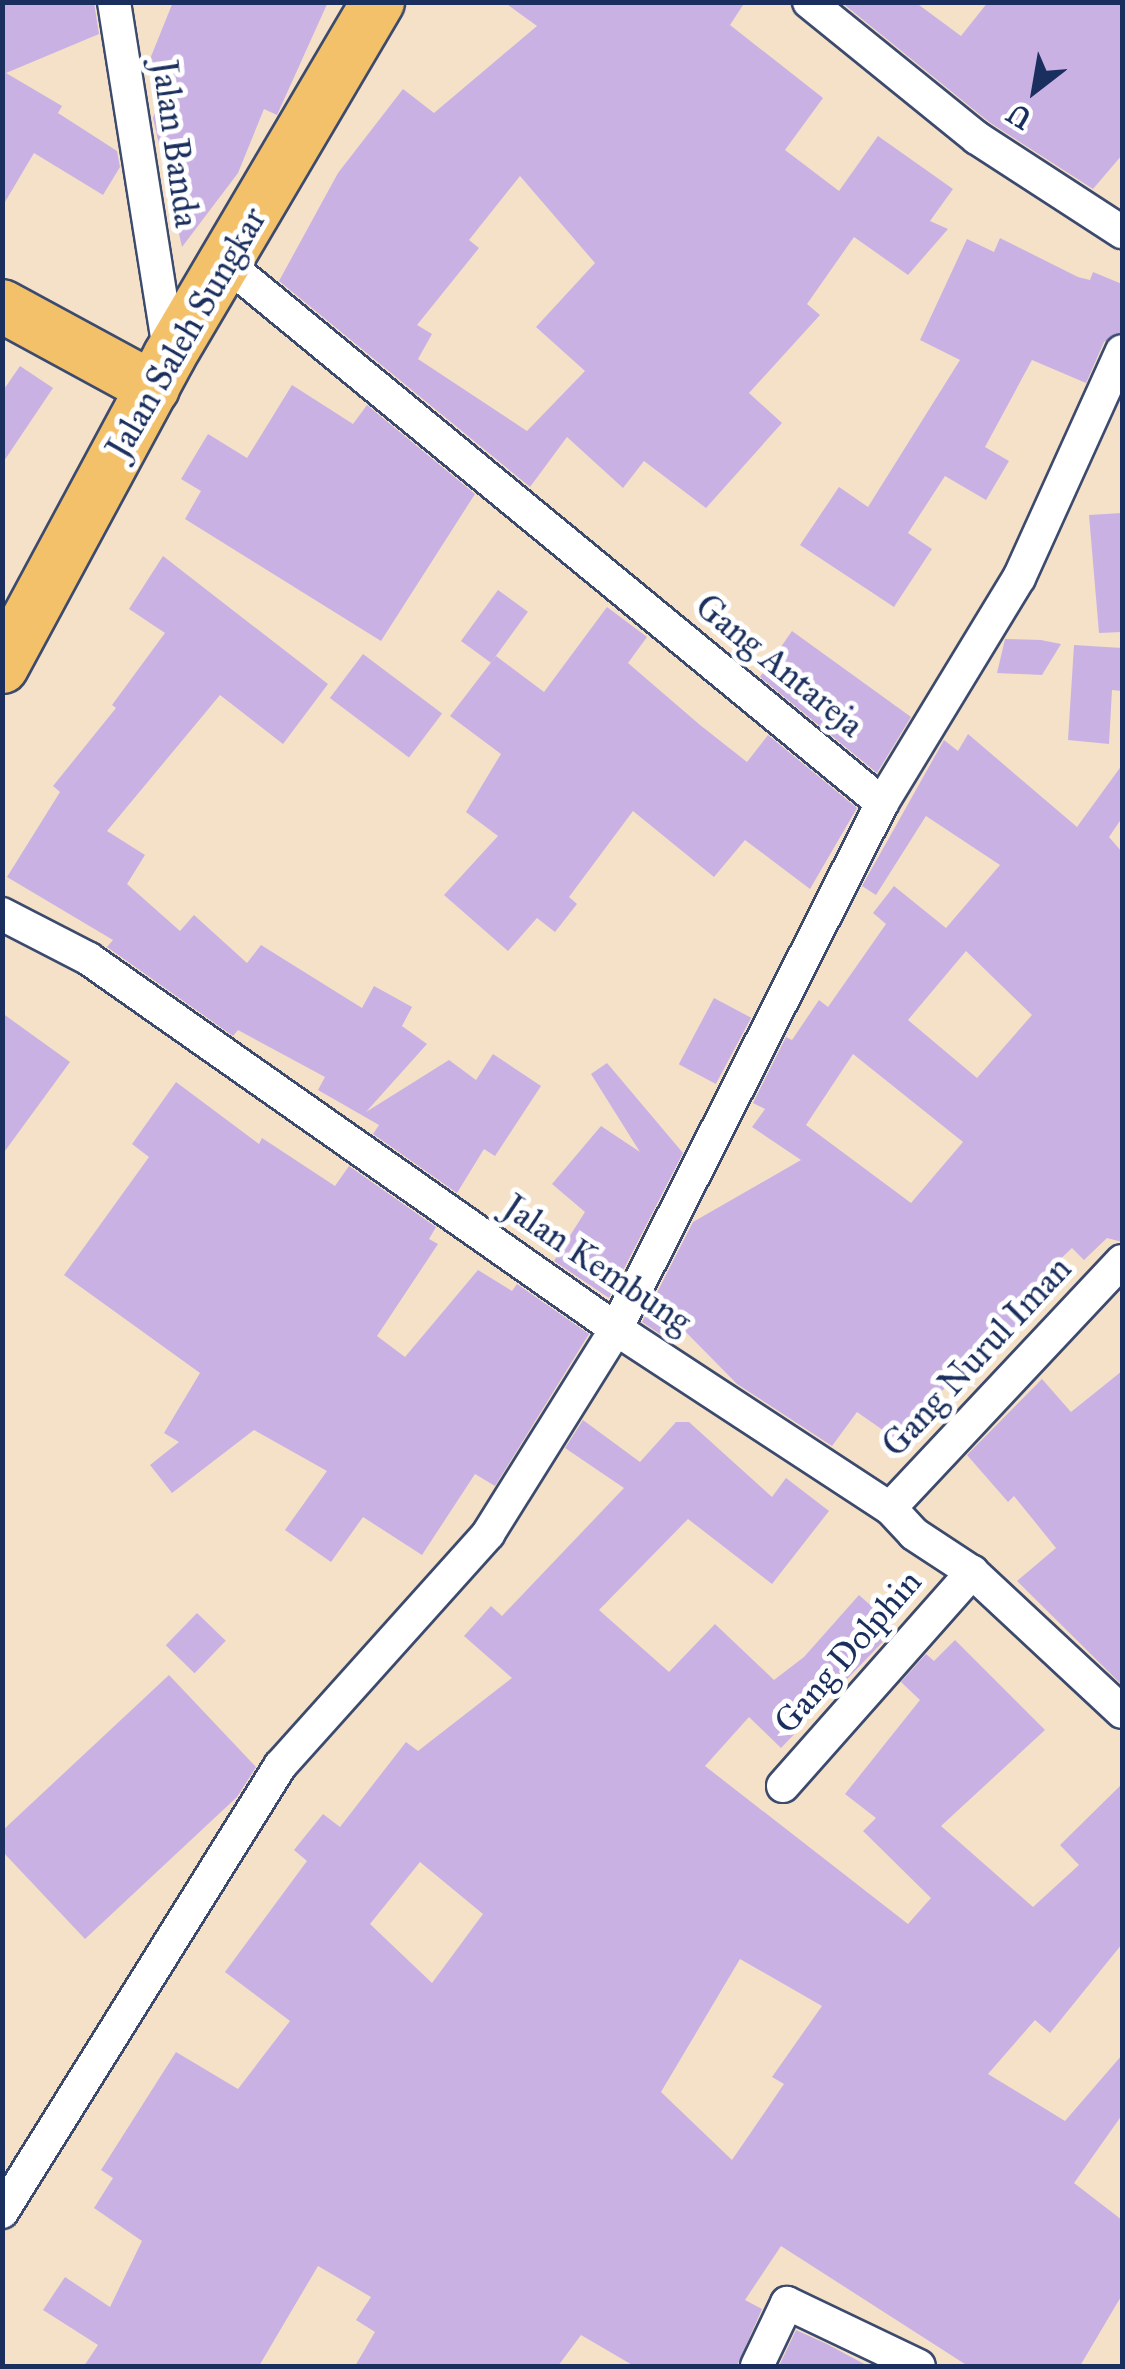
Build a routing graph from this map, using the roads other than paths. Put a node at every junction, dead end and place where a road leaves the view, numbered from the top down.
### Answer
1 (114, 2) edge
2 (378, 2) edge
3 (818, 5) edge
4 (1122, 232) edge
5 (228, 265) junction
6 (2, 306) edge
7 (1122, 351) edge
8 (162, 372) junction
9 (2, 667) edge
10 (882, 803) junction
11 (2, 914) edge
12 (1122, 1261) edge
13 (616, 1330) junction
14 (890, 1508) junction
15 (972, 1572) junction
16 (1121, 1708) edge
17 (783, 1786) dead end
18 (2, 2212) edge
19 (756, 2366) edge
20 (919, 2366) edge

1 - 8 street, Jalan Banda
2 - 5 highway, Jalan Saleh Sungkar
3 - 4 street
5 - 8 highway, Jalan Saleh Sungkar
5 - 10 street, Gang Antareja
6 - 8 highway
7 - 10 street
8 - 9 highway, Jalan Saleh Sungkar
10 - 13 street
11 - 13 street, Jalan Kembung
12 - 14 street, Gang Nurul Iman
13 - 14 street, Jalan Kembung
13 - 18 street
14 - 15 street, Jalan Kembung
15 - 16 street, Jalan Kembung
15 - 17 street, Gang Dolphin
19 - 20 street

